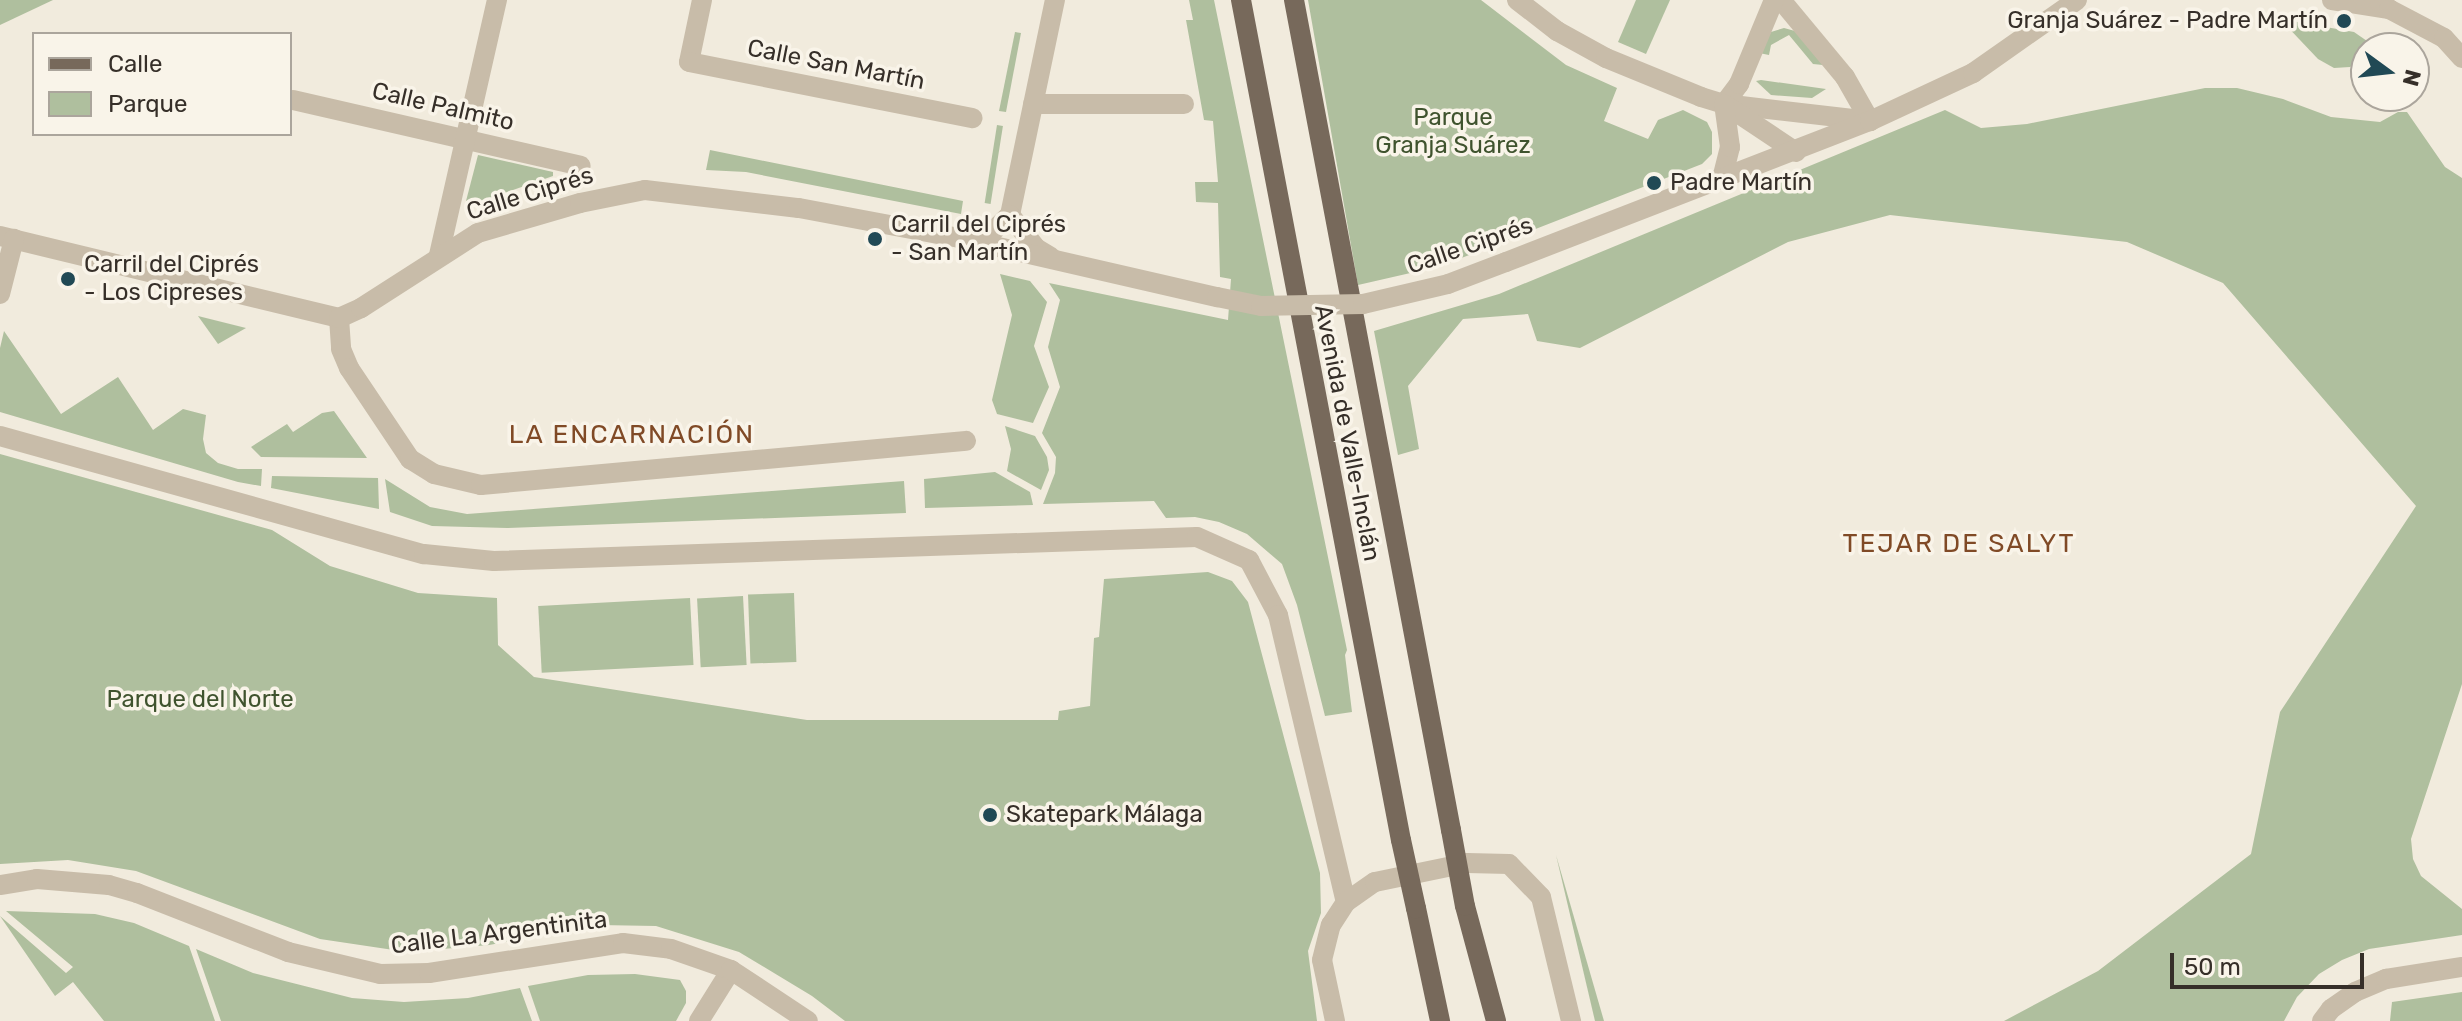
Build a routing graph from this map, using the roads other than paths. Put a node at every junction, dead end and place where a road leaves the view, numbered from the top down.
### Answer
1 (497, 0) edge
2 (702, 0) edge
3 (1055, 0) edge
4 (1241, 0) edge
5 (1294, 0) edge
6 (1517, 0) edge
7 (1774, 0) edge
8 (1781, 0) edge
9 (2077, 0) edge
10 (2332, 0) edge
11 (2381, 4) edge
12 (2462, 58) edge
13 (293, 100) dead end
14 (1033, 104) junction
15 (1184, 104) dead end
16 (1724, 104) junction
17 (973, 118) dead end
18 (1870, 121) junction
19 (466, 138) junction
20 (1796, 152) junction
21 (581, 166) dead end
22 (1722, 179) junction
23 (1010, 215) junction
24 (7, 238) edge
25 (959, 238) junction
26 (439, 255) junction
27 (1069, 266) junction
28 (0, 294) edge
29 (339, 318) junction
30 (0, 436) edge
31 (966, 441) dead end
32 (0, 885) edge
33 (1346, 902) junction
34 (2462, 967) edge
35 (731, 970) junction
36 (699, 1021) edge
37 (808, 1021) edge
38 (1335, 1021) edge
39 (1440, 1021) edge
40 (1496, 1021) edge
41 (1571, 1021) edge
42 (2322, 1021) edge

1 - 19 street
2 - 17 street, Calle San Martín
3 - 14 street
4 - 39 main road, Avenida de Valle-Inclán, bridge
5 - 40 main road, Avenida de Valle-Inclán, bridge
6 - 16 street
7 - 16 street
8 - 18 street
9 - 18 street, Calle Ciprés
10 - 11 street
11 - 12 street
13 - 19 street, Calle Palmito
14 - 15 street
14 - 23 street
16 - 18 street
16 - 20 street
16 - 22 street
18 - 20 street, Calle Ciprés
19 - 21 street, Calle Palmito
19 - 26 street
20 - 22 street, Calle Ciprés
22 - 27 street, Calle Ciprés, bridge
23 - 25 street, Calle Ciprés
23 - 27 street, Calle Ciprés
24 - 28 street
24 - 29 street
25 - 26 street, Calle Ciprés
25 - 27 street, Calle Ciprés
26 - 29 street, Calle Ciprés
29 - 31 street
30 - 33 street
32 - 35 street, Calle La Argentinita
33 - 38 street
33 - 41 street
34 - 42 street
35 - 36 street
35 - 37 street, Calle La Argentinita

